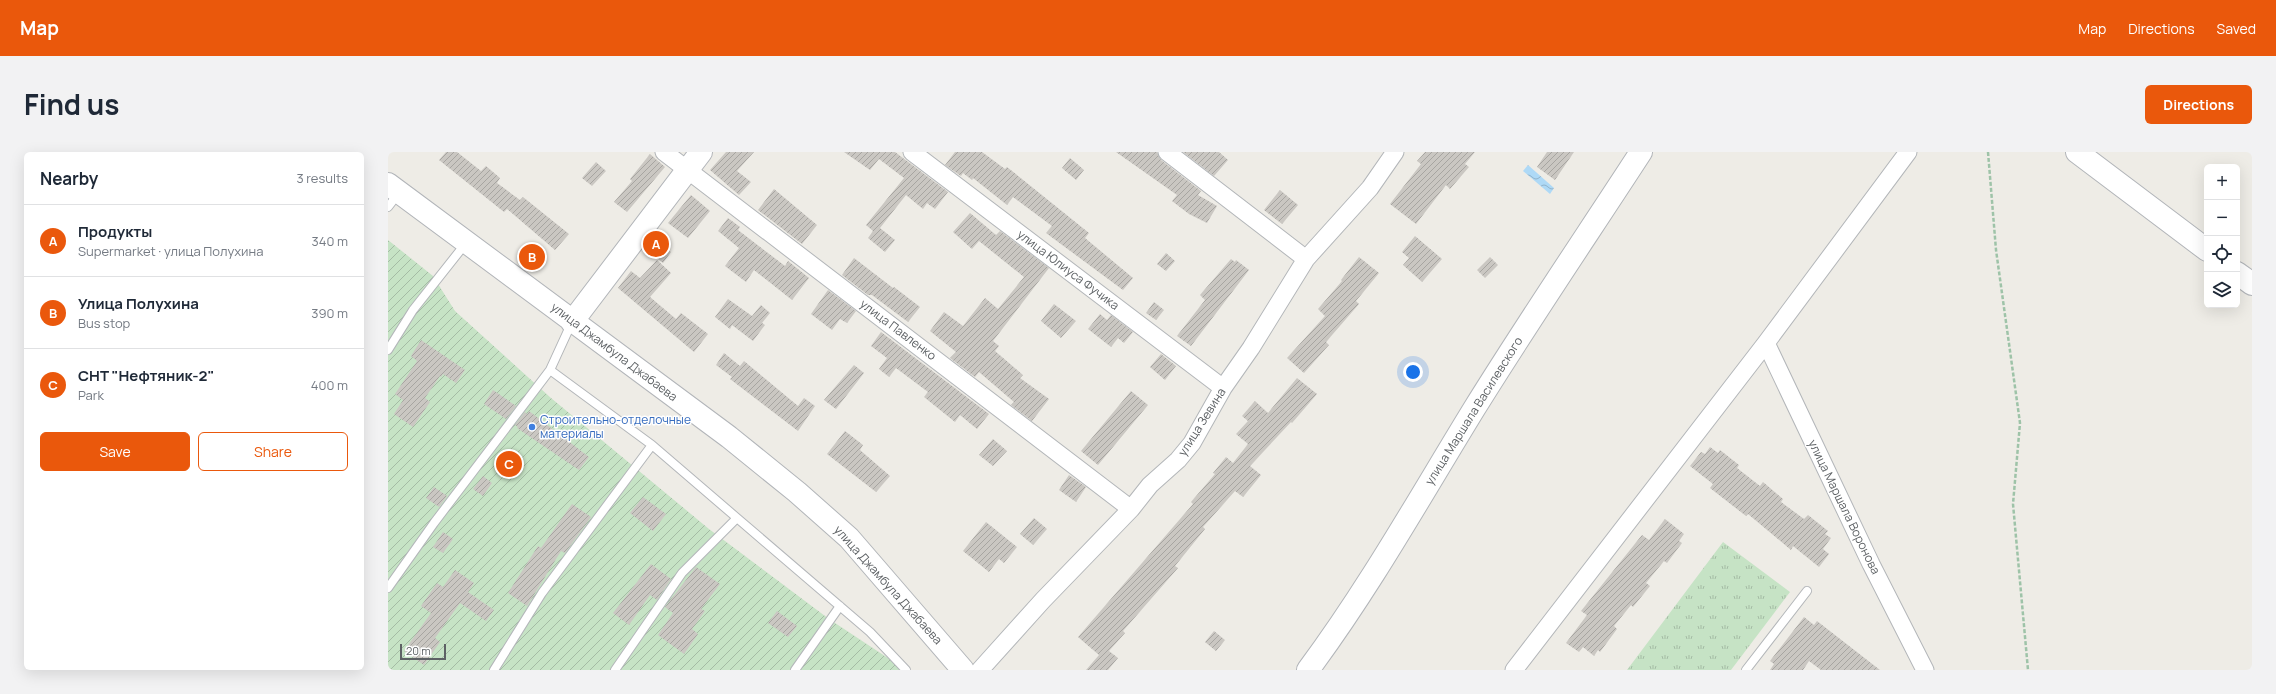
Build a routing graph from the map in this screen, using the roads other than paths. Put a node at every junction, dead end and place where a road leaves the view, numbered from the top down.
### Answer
1 (664, 152) edge
2 (701, 152) edge
3 (912, 152) edge
4 (1167, 152) edge
5 (1395, 152) edge
6 (1641, 152) edge
7 (1908, 152) edge
8 (2078, 152) edge
9 (688, 170) junction
10 (392, 195) edge
11 (466, 243) junction
12 (2204, 248) edge
13 (1306, 259) junction
14 (2240, 275) edge
15 (2252, 284) edge
16 (572, 322) junction
17 (1766, 343) junction
18 (388, 350) edge
19 (550, 370) junction
20 (1223, 388) junction
21 (652, 445) junction
22 (1131, 509) junction
23 (737, 518) junction
24 (388, 588) edge
25 (1807, 591) dead end
26 (840, 606) junction
27 (494, 670) edge
28 (615, 670) edge
29 (795, 670) edge
30 (906, 670) edge
31 (963, 670) edge
32 (980, 670) edge
33 (1308, 670) edge
34 (1514, 670) edge
35 (1746, 670) edge
36 (1925, 670) edge

1 - 9 street, улица Павленко
2 - 9 main road
3 - 20 street, улица Юлиуса Фучика
4 - 13 street
5 - 13 street, улица Зевина
6 - 33 main road, улица Маршала Василевского
7 - 17 street
8 - 12 main road
9 - 16 main road
9 - 22 street, улица Павленко
10 - 11 main road, улица Джамбула Джабаева
11 - 16 main road, улица Джамбула Джабаева
11 - 18 lane
13 - 20 street, улица Зевина
14 - 15 main road
16 - 19 lane
16 - 31 main road, улица Джамбула Джабаева
17 - 34 street
17 - 36 street, улица Маршала Воронова
19 - 21 lane
19 - 24 lane
20 - 22 street, улица Зевина
21 - 23 lane
21 - 27 lane
22 - 32 street, улица Зевина
23 - 26 lane
23 - 28 lane
25 - 35 lane
26 - 29 lane
26 - 30 lane

